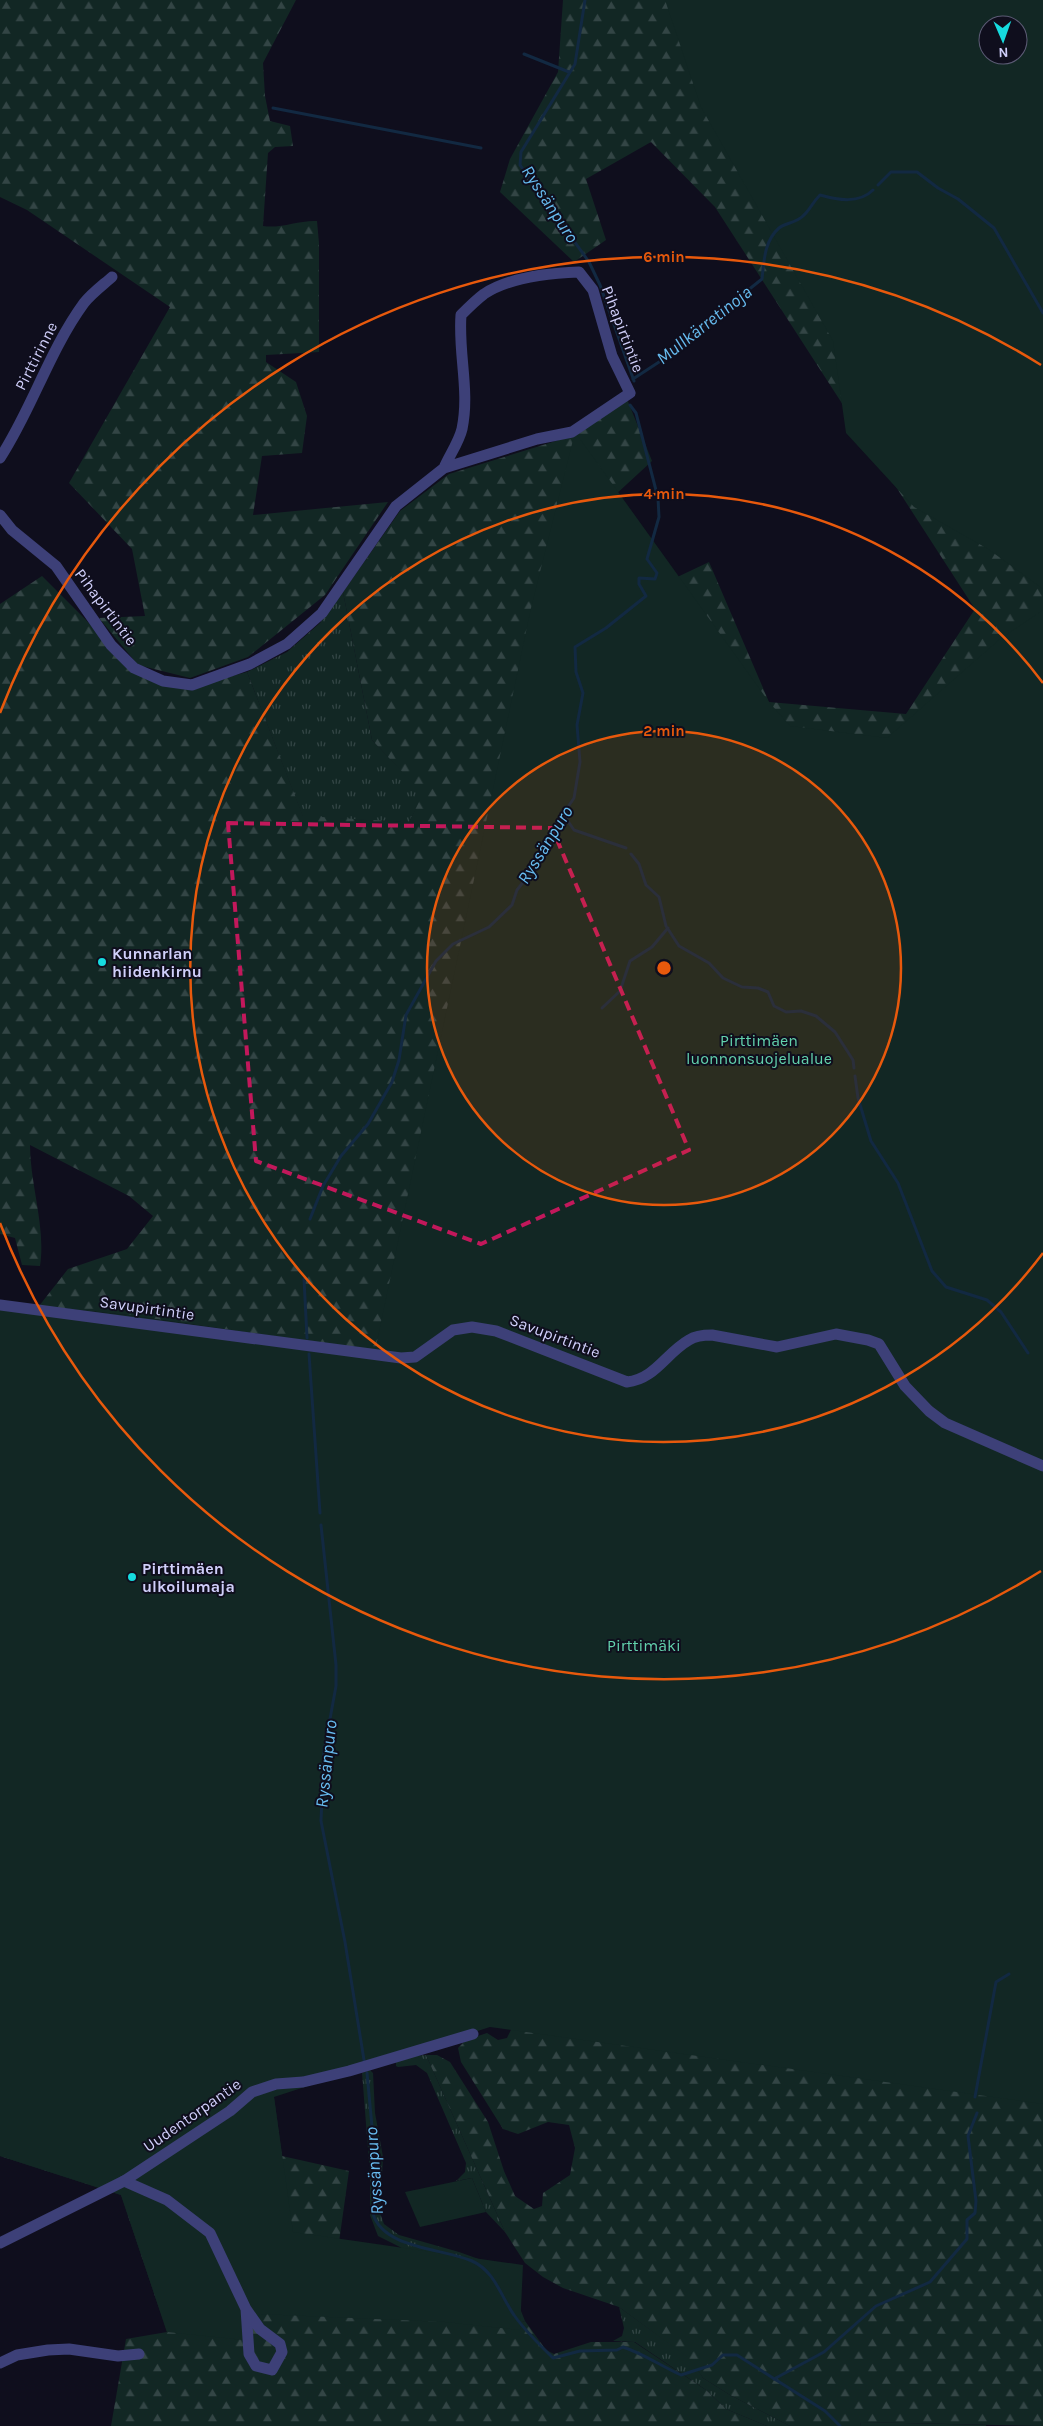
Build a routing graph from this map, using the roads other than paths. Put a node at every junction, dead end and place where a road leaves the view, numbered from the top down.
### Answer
1 (112, 277) dead end
2 (0, 458) edge
3 (444, 468) junction
4 (0, 515) edge
5 (0, 1305) edge
6 (1043, 1466) edge
7 (473, 2034) dead end
8 (124, 2181) junction
9 (0, 2243) edge
10 (246, 2309) junction
11 (139, 2354) dead end
12 (0, 2364) edge

1 - 2 street, Pirttirinne
3 - 3 street, Pihapirtintie
3 - 4 street, Pihapirtintie
5 - 6 street, Savupirtintie
7 - 8 street, Uudentorpantie
8 - 9 street, Uudentorpantie
8 - 10 street
10 - 10 street
11 - 12 street

